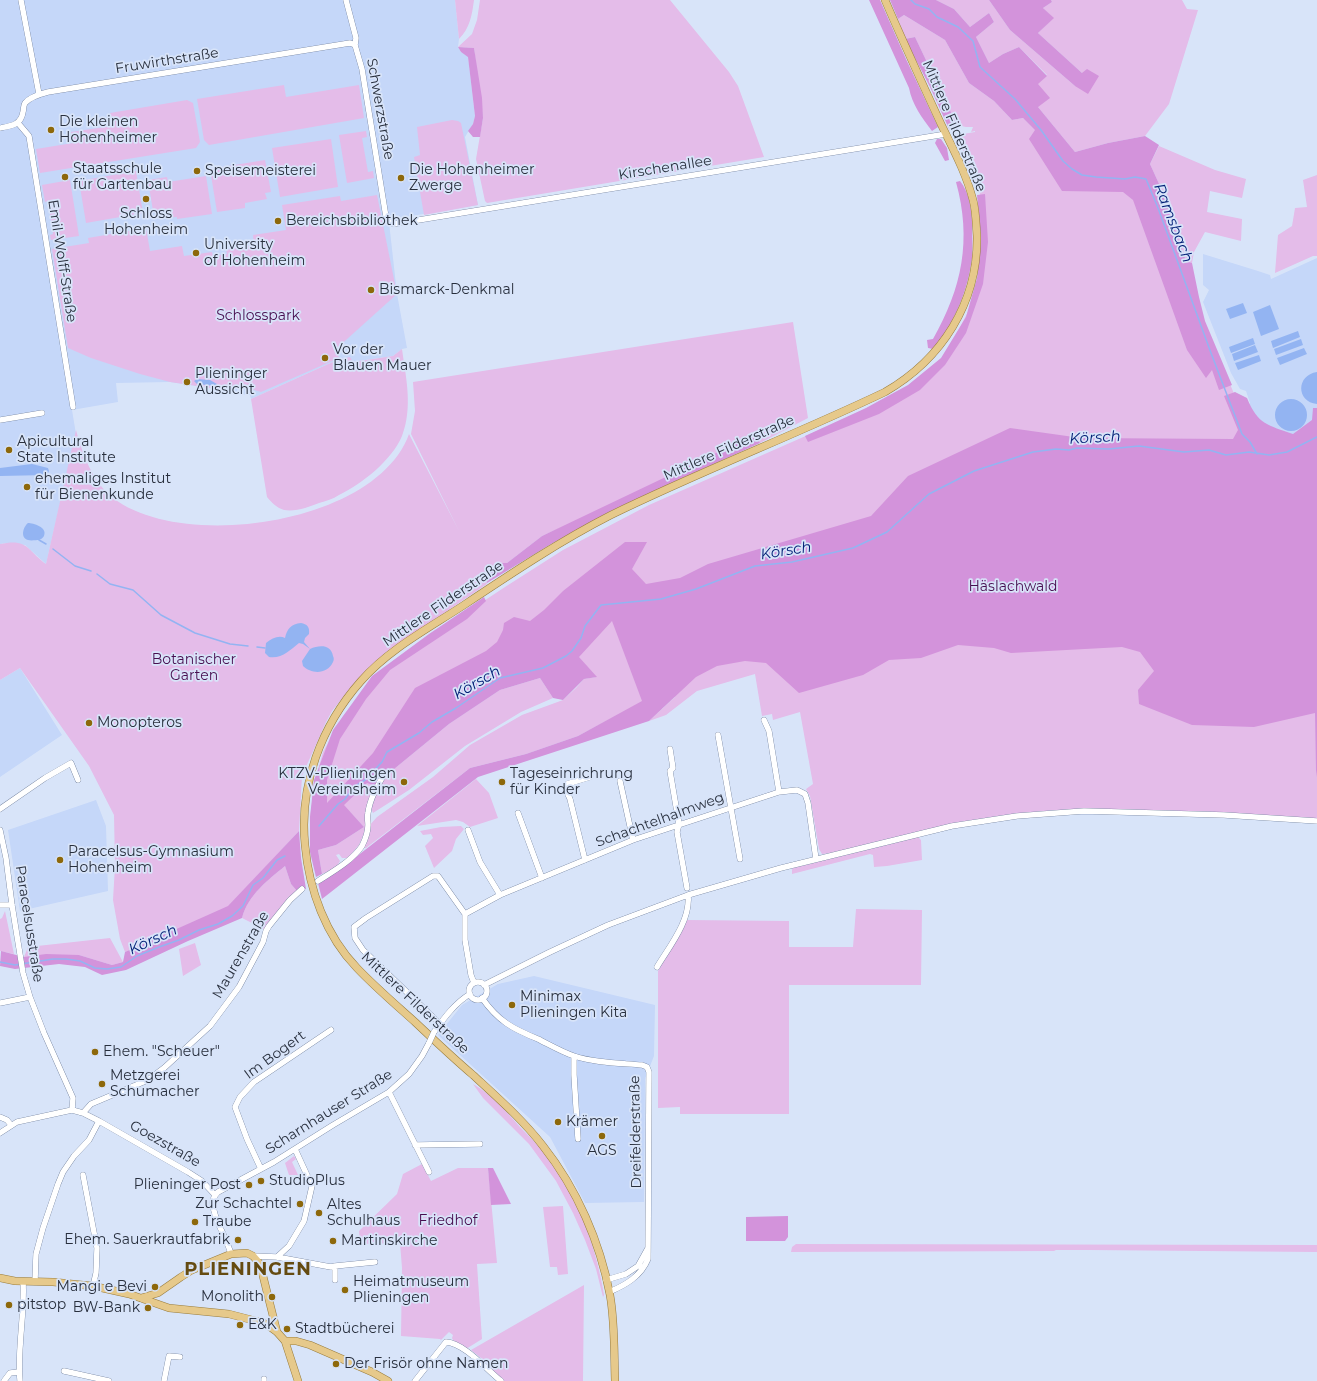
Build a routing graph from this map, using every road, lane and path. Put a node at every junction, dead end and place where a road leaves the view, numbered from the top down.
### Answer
1 (21, 0) edge
2 (346, 0) edge
3 (885, 0) edge
4 (355, 45) junction
5 (39, 94) junction
6 (18, 123) junction
7 (0, 128) edge
8 (946, 134) junction
9 (388, 222) joint
10 (73, 407) dead end
11 (42, 413) dead end
12 (0, 420) edge
13 (764, 720) dead end
14 (718, 735) dead end
15 (670, 749) dead end
16 (385, 773) dead end
17 (590, 777) dead end
18 (78, 780) dead end
19 (620, 781) dead end
20 (779, 792) junction
21 (731, 807) junction
22 (0, 809) edge
23 (518, 813) dead end
24 (1317, 822) edge
25 (680, 824) junction
26 (0, 830) edge
27 (468, 830) dead end
28 (632, 840) junction
29 (740, 859) dead end
30 (816, 859) junction
31 (585, 860) junction
32 (542, 878) junction
33 (318, 881) dead end
34 (687, 888) dead end
35 (302, 889) dead end
36 (500, 895) junction
37 (688, 896) junction
38 (0, 905) edge
39 (12, 905) junction
40 (465, 914) junction
41 (657, 967) dead end
42 (474, 983) junction
43 (484, 985) junction
44 (470, 994) junction
45 (30, 997) junction
46 (482, 998) junction
47 (0, 1003) edge
48 (440, 1024) junction
49 (331, 1030) dead end
50 (574, 1056) junction
51 (389, 1092) junction
52 (72, 1110) junction
53 (83, 1113) junction
54 (0, 1117) edge
55 (99, 1121) junction
56 (11, 1124) junction
57 (0, 1132) edge
58 (578, 1139) dead end
59 (415, 1144) junction
60 (480, 1144) dead end
61 (295, 1149) junction
62 (261, 1169) junction
63 (429, 1172) dead end
64 (83, 1175) dead end
65 (215, 1195) junction
66 (649, 1246) junction
67 (230, 1254) junction
68 (253, 1256) junction
69 (267, 1257) junction
70 (277, 1257) junction
71 (375, 1262) dead end
72 (260, 1264) junction
73 (335, 1266) junction
74 (0, 1278) edge
75 (335, 1280) dead end
76 (606, 1280) junction
77 (35, 1281) junction
78 (23, 1282) junction
79 (93, 1286) junction
80 (609, 1292) junction
81 (158, 1293) junction
82 (142, 1298) junction
83 (161, 1306) junction
84 (273, 1318) junction
85 (266, 1324) junction
86 (277, 1332) junction
87 (285, 1341) junction
88 (180, 1358) dead end
89 (19, 1372) junction
90 (64, 1372) dead end
91 (4, 1381) edge
92 (20, 1381) edge
93 (109, 1381) edge
94 (164, 1381) edge
95 (298, 1381) edge
96 (388, 1381) edge
97 (415, 1381) edge
98 (501, 1381) edge
99 (615, 1381) edge

1 - 5 street
2 - 4 street, Schwerzstraße
3 - 8 main road, Mittlere Filderstraße
4 - 5 street, Fruwirthstraße
4 - 9 street, Schwerzstraße
5 - 6 street, Fruwirthstraße
6 - 7 street
6 - 10 street, Emil-Wolff-Straße
8 - 9 street, Kirschenallee
8 - 76 main road, Mittlere Filderstraße
11 - 12 street
13 - 20 street
14 - 21 street
15 - 25 street
16 - 33 street
17 - 31 street
18 - 22 street
19 - 28 street
20 - 21 street, Schachtelhalmweg
20 - 30 street, Schachtelhalmweg
21 - 25 street, Schachtelhalmweg
21 - 29 street
23 - 32 street
24 - 30 street
25 - 28 street, Schachtelhalmweg
25 - 34 street
26 - 39 street, Paracelsusstraße
27 - 36 street
28 - 31 street, Schachtelhalmweg
30 - 37 street
31 - 32 street, Schachtelhalmweg
32 - 36 street, Schachtelhalmweg
35 - 53 street, Maurenstraße
36 - 40 street, Schachtelhalmweg
37 - 41 street
37 - 43 street
38 - 39 street
39 - 45 street, Paracelsusstraße
40 - 42 street
40 - 48 street
42 - 43 street
42 - 44 street
43 - 46 street
44 - 46 street
44 - 48 street, Scharnhauser Straße
45 - 47 street
45 - 52 street, Paracelsusstraße
46 - 50 street, Dreifelderstraße
48 - 51 street, Scharnhauser Straße, bridge
49 - 62 street, Im Bogert
50 - 58 street
50 - 66 street, Dreifelderstraße
51 - 59 street
51 - 61 street, Scharnhauser Straße
52 - 53 street, Goezstraße
52 - 56 street
53 - 55 street, Goezstraße
54 - 56 street
55 - 65 street, Goezstraße
55 - 77 street
56 - 57 street
59 - 60 street
59 - 63 street
61 - 62 street, Scharnhauser Straße
61 - 70 street
62 - 65 street, Scharnhauser Straße
64 - 79 street
65 - 67 street
66 - 76 street, Dreifelderstraße
66 - 80 street, Dreifelderstraße
67 - 68 main road
67 - 81 main road
68 - 69 street
68 - 72 main road
69 - 70 street
69 - 72 street
70 - 73 street
71 - 73 street
72 - 84 main road
73 - 75 street
74 - 78 main road
76 - 80 main road, Mittlere Filderstraße
77 - 78 main road
77 - 79 main road
78 - 89 street
79 - 82 main road
80 - 99 main road, Mittlere Filderstraße
81 - 82 main road
81 - 83 main road
82 - 83 main road
83 - 85 main road
84 - 85 main road
84 - 86 main road
85 - 86 main road
86 - 87 main road
87 - 95 main road
87 - 96 main road
88 - 94 street
89 - 91 street
89 - 92 street
90 - 93 street
97 - 98 street

